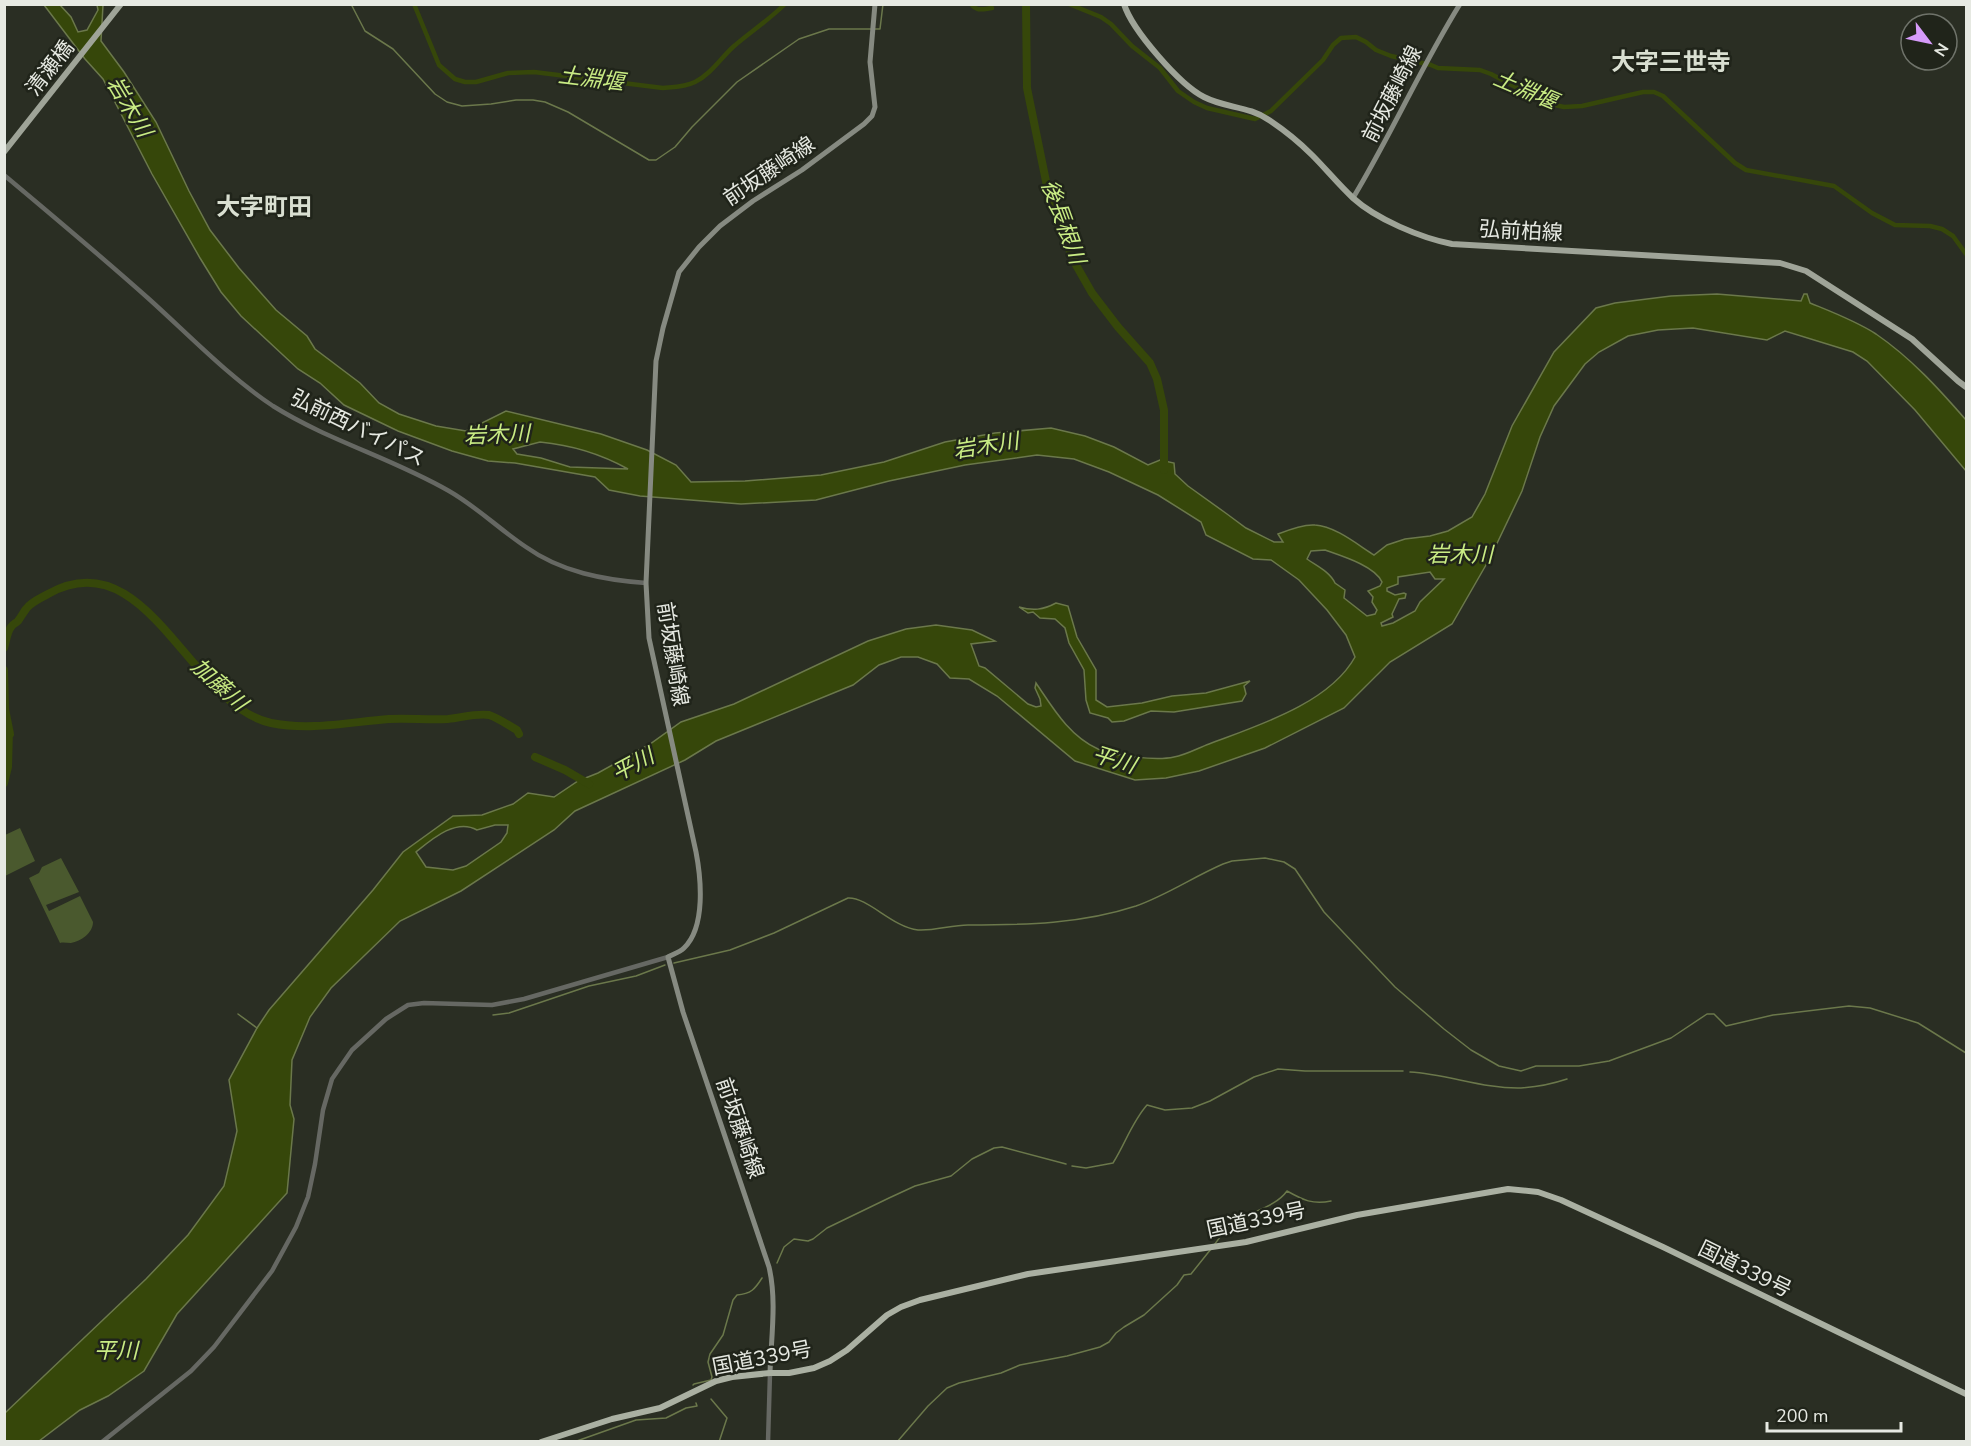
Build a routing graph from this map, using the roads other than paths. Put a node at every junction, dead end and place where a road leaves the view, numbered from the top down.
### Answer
1 (121, 4) edge
2 (875, 4) edge
3 (1124, 4) edge
4 (1460, 4) edge
5 (4, 152) edge
6 (4, 175) edge
7 (1353, 198) junction
8 (1966, 387) edge
9 (646, 583) junction
10 (668, 957) junction
11 (770, 1373) junction
12 (1966, 1394) edge
13 (102, 1442) edge
14 (541, 1442) edge
15 (768, 1442) edge

1 - 5 main road, 清瀬橋
2 - 9 main road, 前坂藤崎線
3 - 7 main road, 弘前柏線
4 - 7 main road, 前坂藤崎線
6 - 9 street, 弘前西バイパス
7 - 8 main road, 弘前柏線
9 - 10 main road, 前坂藤崎線
10 - 11 main road, 前坂藤崎線
10 - 13 street
11 - 12 highway, 国道339号
11 - 14 highway, 国道339号
11 - 15 street

